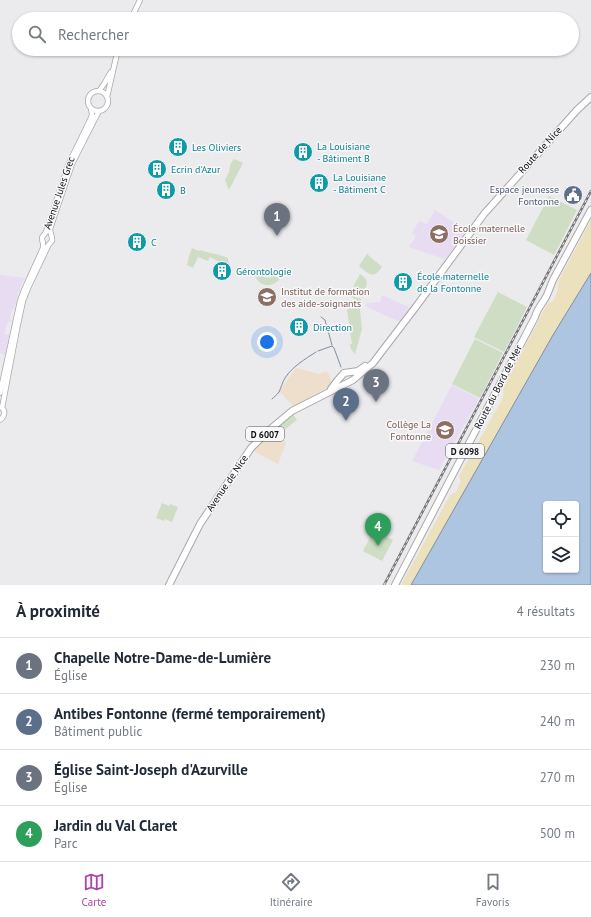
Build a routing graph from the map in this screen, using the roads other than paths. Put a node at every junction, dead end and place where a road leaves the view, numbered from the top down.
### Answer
1 (140, 0) edge
2 (134, 12) edge
3 (116, 56) edge
4 (113, 69) junction
5 (99, 91) junction
6 (591, 96) edge
7 (107, 97) junction
8 (91, 108) junction
9 (99, 111) junction
10 (591, 210) edge
11 (45, 234) junction
12 (51, 234) junction
13 (43, 242) junction
14 (49, 244) junction
15 (376, 359) junction
16 (354, 372) junction
17 (349, 382) junction
18 (337, 385) junction
19 (0, 393) edge
20 (1, 407) edge
21 (0, 420) edge
22 (169, 585) edge
23 (395, 585) edge

1 - 2 street
3 - 4 street
4 - 5 street
4 - 7 street
5 - 7 street
5 - 8 street
6 - 15 main road, Route de Nice / D 6007
7 - 9 street
8 - 9 street
8 - 11 street, Avenue Jules Grec
9 - 12 street, Avenue Jules Grec
10 - 23 main road, Route du Bord de Mer / D 6098
11 - 12 street
11 - 13 street
12 - 14 street
13 - 14 street
13 - 19 street, Avenue Jules Grec
14 - 20 street, Avenue Jules Grec
15 - 16 main road, D 6007
15 - 17 main road, Avenue de Nice / D 6007
16 - 17 main road
16 - 18 main road, D 6007
17 - 18 main road, Avenue de Nice / D 6007
18 - 22 main road, Avenue de Nice / D 6007
20 - 21 street, Avenue Jules Grec

